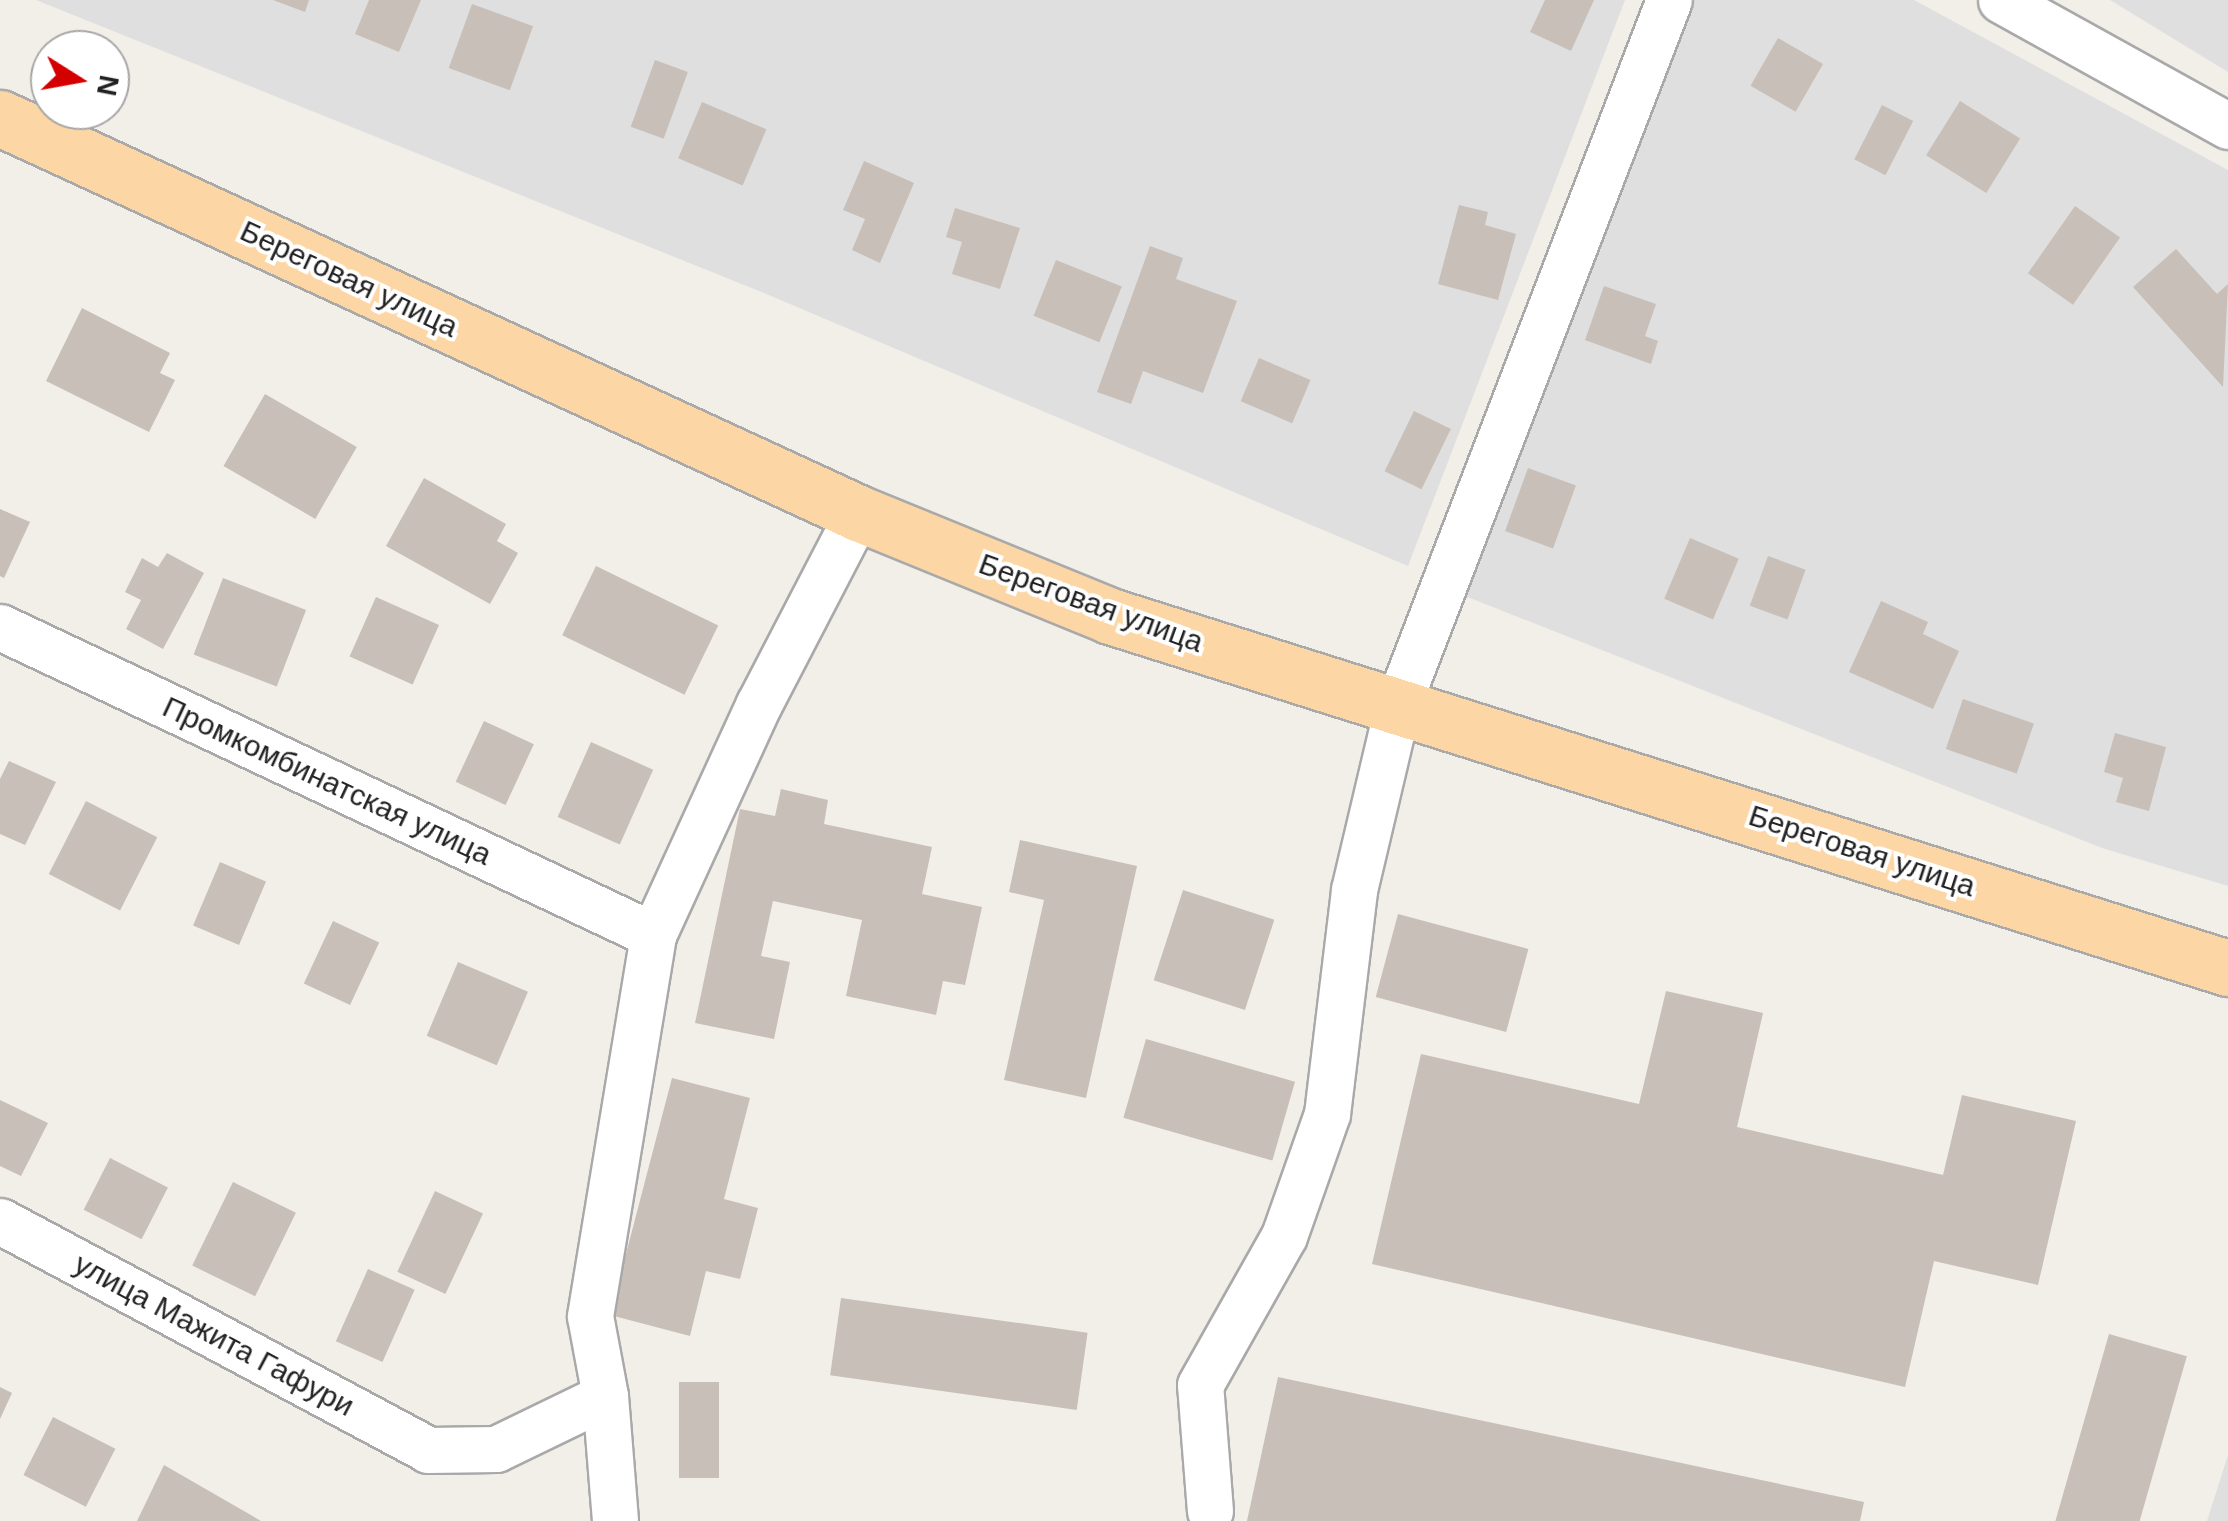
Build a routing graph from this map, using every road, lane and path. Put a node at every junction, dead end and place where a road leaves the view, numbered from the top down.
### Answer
1 (1669, 0) edge
2 (2001, 0) edge
3 (0, 118) edge
4 (2228, 126) edge
5 (858, 513) junction
6 (0, 627) edge
7 (1398, 704) junction
8 (653, 935) junction
9 (2228, 968) edge
10 (0, 1221) edge
11 (605, 1396) junction
12 (1210, 1512) dead end
13 (614, 1521) edge

1 - 7 street
2 - 4 street
3 - 5 main road, Береговая улица
5 - 7 main road, Береговая улица
5 - 8 street
6 - 8 street, Промкомбинатская улица
7 - 9 main road, Береговая улица
7 - 12 street
8 - 11 street
10 - 11 street, улица Мажита Гафури
11 - 13 street

